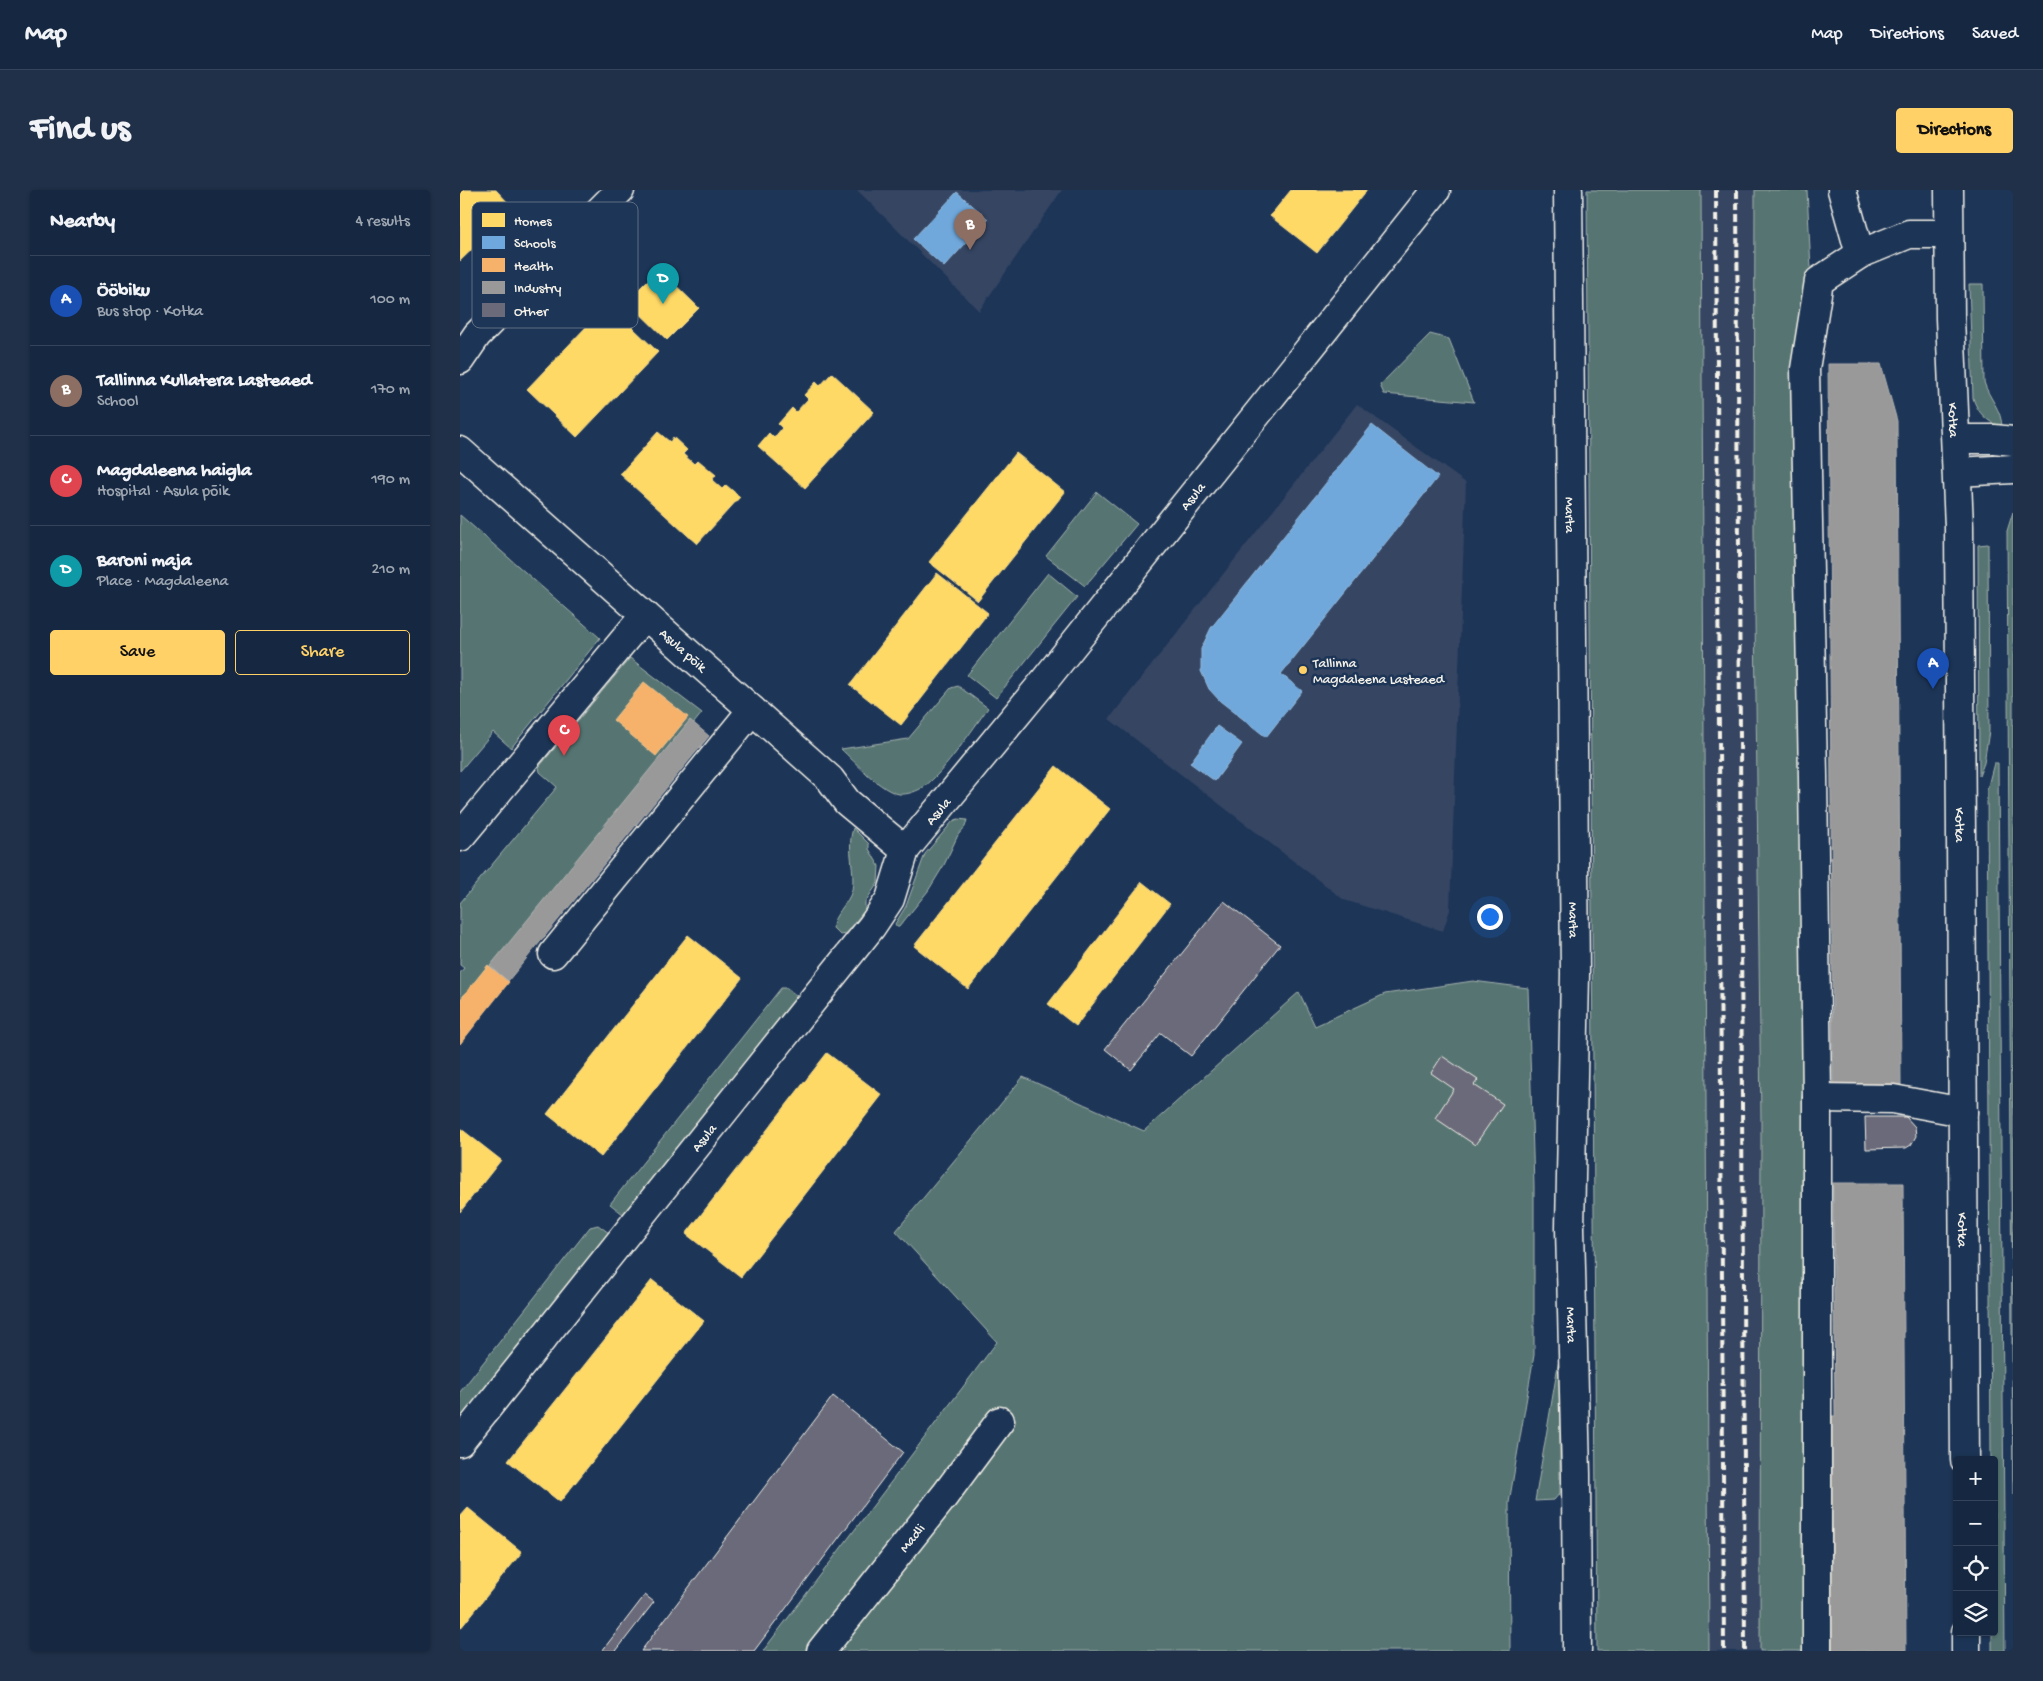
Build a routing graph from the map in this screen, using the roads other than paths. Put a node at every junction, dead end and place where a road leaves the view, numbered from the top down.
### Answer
1 (620, 190) edge
2 (1436, 190) edge
3 (1568, 190) edge
4 (1842, 190) edge
5 (1949, 190) edge
6 (608, 202) edge
7 (1949, 234) junction
8 (1860, 254) junction
9 (484, 328) edge
10 (462, 354) edge
11 (1956, 439) junction
12 (2013, 441) edge
13 (460, 451) edge
14 (2013, 469) edge
15 (1958, 472) junction
16 (645, 615) junction
17 (752, 710) junction
18 (460, 837) edge
19 (904, 850) junction
20 (554, 954) dead end
21 (1816, 1098) junction
22 (1963, 1112) junction
23 (1000, 1421) dead end
24 (460, 1442) edge
25 (1965, 1456) edge
26 (1966, 1636) edge
27 (821, 1651) edge
28 (1577, 1651) edge
29 (1817, 1651) edge
30 (1966, 1651) edge

1 - 6 street
2 - 19 street, Asula
3 - 28 street, Marta
4 - 8 street
5 - 7 street, Kotka
7 - 8 street
7 - 11 street, Kotka
8 - 21 street
9 - 10 street
11 - 12 street
11 - 15 street, Kotka
13 - 16 street, Asula põik
14 - 15 street
15 - 22 street, Kotka
16 - 17 street, Asula põik
16 - 18 street
17 - 19 street, Asula põik
17 - 20 street
19 - 24 street, Asula
21 - 22 street
21 - 29 street
22 - 25 street, Kotka
23 - 27 street, Madli
26 - 30 street

